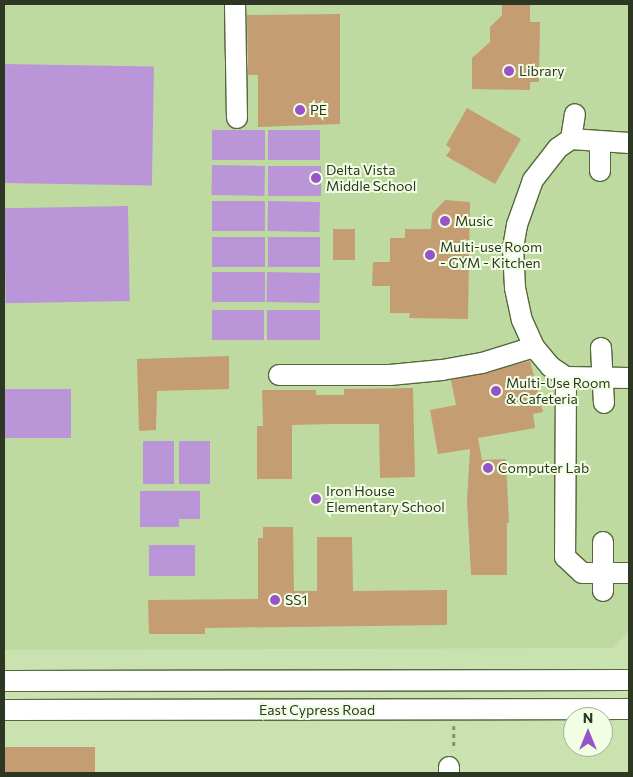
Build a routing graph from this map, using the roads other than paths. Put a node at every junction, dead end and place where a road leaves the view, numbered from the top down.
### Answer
1 (235, 4) edge
2 (575, 114) dead end
3 (236, 118) dead end
4 (571, 139) junction
5 (600, 143) junction
6 (629, 143) edge
7 (600, 171) dead end
8 (534, 347) junction
9 (601, 348) dead end
10 (279, 375) dead end
11 (566, 378) junction
12 (602, 378) junction
13 (629, 378) edge
14 (604, 403) dead end
15 (603, 542) dead end
16 (629, 573) edge
17 (603, 582) junction
18 (629, 680) edge
19 (4, 681) edge
20 (629, 709) edge
21 (4, 710) edge

1 - 3 street
2 - 4 street
4 - 5 street
4 - 8 street
5 - 6 street
5 - 7 street
8 - 10 street
8 - 11 street
9 - 12 street
11 - 12 street
11 - 17 street
12 - 13 street
12 - 14 street
15 - 17 street
16 - 17 street
18 - 19 street
20 - 21 street, East Cypress Road

